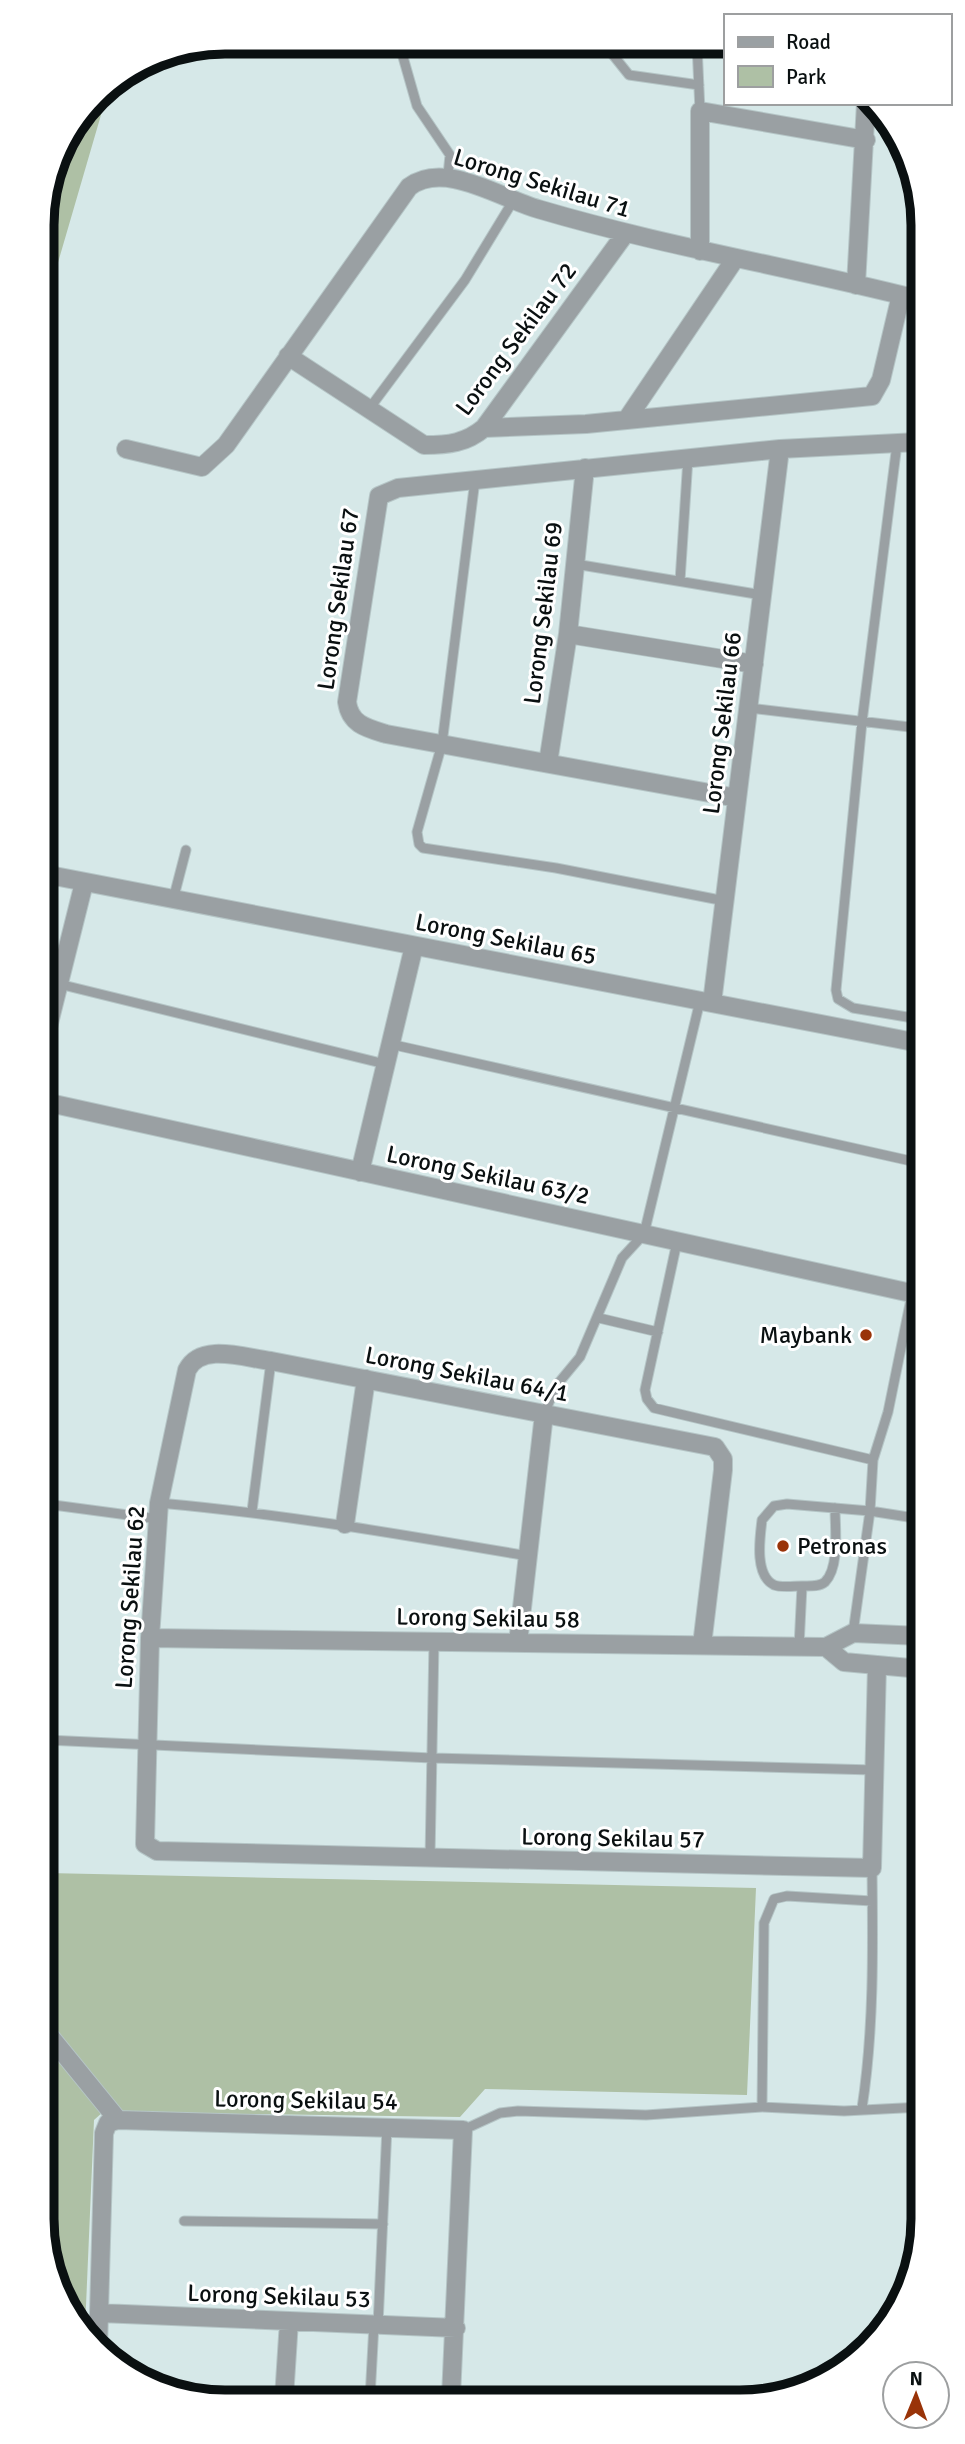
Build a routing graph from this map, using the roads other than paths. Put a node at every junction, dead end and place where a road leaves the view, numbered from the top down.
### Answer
1 (402, 54) edge
2 (698, 54) edge
3 (613, 55) dead end
4 (699, 85) junction
5 (700, 111) junction
6 (866, 111) edge
7 (866, 140) junction
8 (448, 175) junction
9 (513, 201) junction
10 (625, 234) junction
11 (700, 251) junction
12 (735, 259) junction
13 (856, 285) junction
14 (909, 297) edge
15 (288, 356) junction
16 (369, 409) junction
17 (627, 419) junction
18 (484, 428) junction
19 (911, 443) edge
20 (897, 444) junction
21 (126, 449) dead end
22 (780, 449) junction
23 (688, 458) junction
24 (585, 468) junction
25 (475, 480) junction
26 (575, 564) junction
27 (680, 581) junction
28 (762, 595) junction
29 (568, 634) junction
30 (754, 664) junction
31 (749, 708) junction
32 (862, 722) junction
33 (911, 727) edge
34 (442, 744) junction
35 (548, 763) junction
36 (737, 798) junction
37 (186, 850) dead end
38 (55, 876) edge
39 (84, 883) junction
40 (173, 900) junction
41 (725, 901) junction
42 (414, 946) junction
43 (59, 984) junction
44 (55, 1001) edge
45 (706, 1002) junction
46 (911, 1018) edge
47 (911, 1040) edge
48 (390, 1044) junction
49 (385, 1064) junction
50 (55, 1104) edge
51 (674, 1107) junction
52 (911, 1161) edge
53 (360, 1171) junction
54 (644, 1234) junction
55 (677, 1241) junction
56 (910, 1294) edge
57 (599, 1318) junction
58 (910, 1318) edge
59 (657, 1332) junction
60 (201, 1355) joint
61 (271, 1361) junction
62 (366, 1379) junction
63 (544, 1414) junction
64 (873, 1460) junction
65 (54, 1504) edge
66 (835, 1508) junction
67 (158, 1511) junction
68 (252, 1511) junction
69 (870, 1511) junction
70 (910, 1517) edge
71 (345, 1524) junction
72 (528, 1556) junction
73 (802, 1587) junction
74 (853, 1633) junction
75 (910, 1636) edge
76 (149, 1638) junction
77 (434, 1641) junction
78 (518, 1643) junction
79 (702, 1645) junction
80 (799, 1647) junction
81 (825, 1647) junction
82 (877, 1665) junction
83 (910, 1668) edge
84 (54, 1740) edge
85 (146, 1746) junction
86 (432, 1758) junction
87 (874, 1770) junction
88 (149, 1849) joint
89 (430, 1859) junction
90 (872, 1868) junction
91 (872, 1901) junction
92 (54, 2043) edge
93 (762, 2107) junction
94 (910, 2107) edge
95 (862, 2108) junction
96 (118, 2120) junction
97 (387, 2127) junction
98 (463, 2130) junction
99 (184, 2221) dead end
100 (383, 2224) junction
101 (100, 2313) junction
102 (289, 2321) junction
103 (376, 2325) junction
104 (456, 2328) junction
105 (99, 2334) edge
106 (285, 2390) edge
107 (371, 2390) edge
108 (452, 2390) edge

1 - 8 lane
2 - 4 lane
3 - 4 lane
4 - 5 lane
5 - 7 street
5 - 11 street
6 - 7 street
7 - 13 street
8 - 9 street, Lorong Sekilau 71
8 - 15 street, Lorong Sekilau 71
9 - 10 street, Lorong Sekilau 71
9 - 16 lane
10 - 11 street, Lorong Sekilau 71
10 - 18 street, Lorong Sekilau 72
11 - 12 street, Lorong Sekilau 71
12 - 13 street, Lorong Sekilau 71
12 - 17 street
13 - 14 street, Lorong Sekilau 71
14 - 17 street
15 - 16 street, Lorong Sekilau 72
15 - 21 street, Lorong Sekilau 71
16 - 18 street, Lorong Sekilau 72
17 - 18 street
19 - 20 street, Lorong Sekilau 67
20 - 22 street, Lorong Sekilau 67
20 - 32 lane
22 - 23 street, Lorong Sekilau 67
22 - 28 street, Lorong Sekilau 66
23 - 24 street, Lorong Sekilau 67
23 - 27 lane
24 - 25 street, Lorong Sekilau 67
24 - 26 street, Lorong Sekilau 69
25 - 34 lane
25 - 34 street, Lorong Sekilau 67
26 - 27 lane
26 - 29 street, Lorong Sekilau 69
27 - 28 lane
28 - 30 street, Lorong Sekilau 66
29 - 30 street
29 - 35 street, Lorong Sekilau 69
30 - 31 street, Lorong Sekilau 66
31 - 32 lane
31 - 36 street, Lorong Sekilau 66
32 - 33 lane
32 - 46 lane
34 - 35 street, Lorong Sekilau 67
34 - 41 lane
35 - 36 street, Lorong Sekilau 67
36 - 41 street, Lorong Sekilau 66
37 - 40 lane
38 - 39 street, Lorong Sekilau 65
39 - 40 street, Lorong Sekilau 65
39 - 43 street
40 - 42 street, Lorong Sekilau 65
41 - 45 street, Lorong Sekilau 66
42 - 45 street, Lorong Sekilau 65
42 - 48 street
43 - 44 street
43 - 49 lane
45 - 47 street, Lorong Sekilau 65
45 - 51 lane
48 - 49 street
48 - 51 lane
49 - 53 street
50 - 53 street, Lorong Sekilau 63/2
51 - 52 lane
51 - 54 lane
53 - 54 street, Lorong Sekilau 63/2
54 - 55 street, Lorong Sekilau 63/2
54 - 57 lane
55 - 56 street, Lorong Sekilau 63/2
55 - 59 lane
57 - 59 lane
57 - 63 lane
58 - 64 lane
59 - 64 lane
60 - 61 street, Lorong Sekilau 64/1
60 - 67 street, Lorong Sekilau 62
61 - 62 street, Lorong Sekilau 64/1
61 - 68 lane
62 - 63 street, Lorong Sekilau 64/1
62 - 71 street
63 - 72 street
63 - 79 street, Lorong Sekilau 64/1
64 - 69 lane
65 - 67 lane
66 - 69 lane
66 - 73 lane
66 - 73 lane
67 - 68 lane
67 - 76 street, Lorong Sekilau 62
68 - 71 lane
69 - 70 lane
69 - 74 lane
71 - 72 lane
72 - 78 street
73 - 80 lane
74 - 75 street, Lorong Sekilau 58
74 - 81 street, Lorong Sekilau 58
76 - 77 street, Lorong Sekilau 58
76 - 85 street, Lorong Sekilau 62
77 - 78 street, Lorong Sekilau 58
77 - 86 lane
78 - 79 street, Lorong Sekilau 58
79 - 80 street, Lorong Sekilau 58
80 - 81 street, Lorong Sekilau 58
81 - 82 street, Lorong Sekilau 58
82 - 83 street, Lorong Sekilau 58
82 - 87 street
84 - 85 lane
85 - 86 lane
85 - 88 street, Lorong Sekilau 62
86 - 87 lane
86 - 89 lane
87 - 90 street
88 - 89 street, Lorong Sekilau 57
89 - 90 street, Lorong Sekilau 57
90 - 91 lane
91 - 93 lane
91 - 95 lane
92 - 96 street
93 - 95 lane
93 - 98 lane
94 - 95 lane
96 - 97 street, Lorong Sekilau 54
96 - 101 street
97 - 98 street, Lorong Sekilau 54
97 - 100 lane
98 - 104 street
99 - 100 lane
100 - 103 lane
101 - 102 street, Lorong Sekilau 53
101 - 105 street
102 - 103 street, Lorong Sekilau 53
102 - 106 street
103 - 104 street, Lorong Sekilau 53
103 - 107 lane
104 - 108 street

